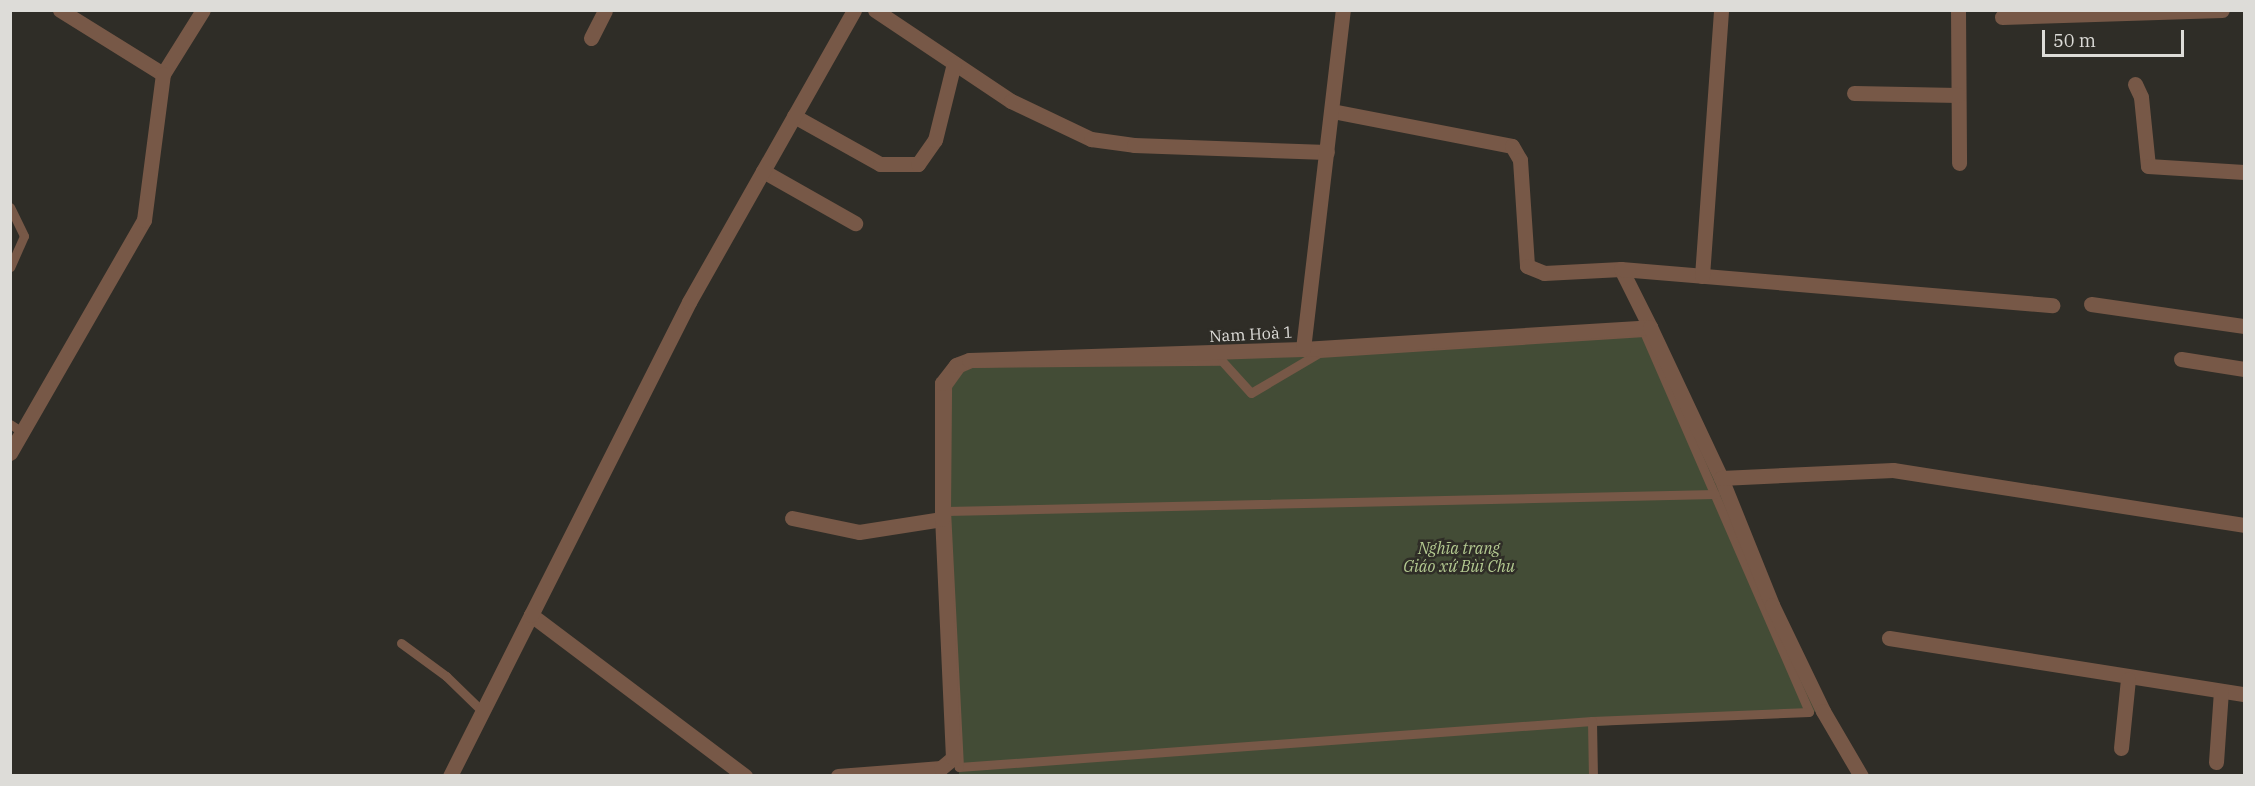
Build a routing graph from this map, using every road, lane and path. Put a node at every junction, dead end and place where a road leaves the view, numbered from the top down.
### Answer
1 (60, 10) edge
2 (203, 10) edge
3 (605, 10) edge
4 (854, 10) edge
5 (875, 10) edge
6 (1342, 10) edge
7 (1720, 10) edge
8 (1958, 10) edge
9 (2222, 10) edge
10 (2203, 11) edge
11 (2002, 17) dead end
12 (591, 38) dead end
13 (954, 63) junction
14 (164, 74) junction
15 (2135, 84) dead end
16 (1854, 93) dead end
17 (1959, 95) junction
18 (1332, 111) junction
19 (794, 116) junction
20 (1327, 152) junction
21 (1959, 163) dead end
22 (763, 171) junction
23 (2244, 172) edge
24 (10, 207) edge
25 (855, 224) dead end
26 (10, 267) edge
27 (1621, 269) junction
28 (1702, 276) junction
29 (2053, 304) dead end
30 (2091, 304) dead end
31 (2244, 326) edge
32 (1650, 327) junction
33 (1303, 349) junction
34 (2181, 358) dead end
35 (2244, 369) edge
36 (10, 424) edge
37 (24, 433) junction
38 (10, 453) edge
39 (1720, 478) junction
40 (1715, 494) junction
41 (944, 515) junction
42 (792, 518) dead end
43 (2244, 525) edge
44 (531, 615) junction
45 (1889, 638) dead end
46 (402, 643) dead end
47 (2128, 679) junction
48 (2221, 691) junction
49 (2244, 694) edge
50 (483, 712) junction
51 (1592, 721) junction
52 (2121, 748) dead end
53 (2216, 762) dead end
54 (959, 771) edge
55 (450, 776) edge
56 (745, 776) edge
57 (838, 776) edge
58 (1593, 776) edge
59 (1861, 776) edge

1 - 14 street
2 - 14 street
3 - 12 street
4 - 19 street
5 - 13 street
6 - 18 street, Nam Hoà 1
7 - 28 street
8 - 17 street
9 - 10 street
10 - 11 street
13 - 19 street
13 - 20 street
14 - 37 street
15 - 23 street
16 - 17 street
17 - 21 street
18 - 20 street, Nam Hoà 1
18 - 27 street
19 - 22 street
20 - 33 street, Nam Hoà 1
22 - 25 street
22 - 44 street
24 - 26 lane
27 - 28 street
27 - 32 street
28 - 29 street
30 - 31 street
32 - 33 street
32 - 39 street
33 - 41 street, Nam Hoà 1
34 - 35 street
36 - 37 lane
37 - 38 street
39 - 43 street
39 - 59 street
40 - 41 lane
40 - 41 lane
40 - 51 lane
41 - 42 street
41 - 54 lane
41 - 57 street
44 - 50 street
44 - 56 street
45 - 47 street
46 - 50 lane
47 - 48 street
47 - 52 street
48 - 49 street
48 - 53 street
50 - 55 street
51 - 54 lane
51 - 58 lane

